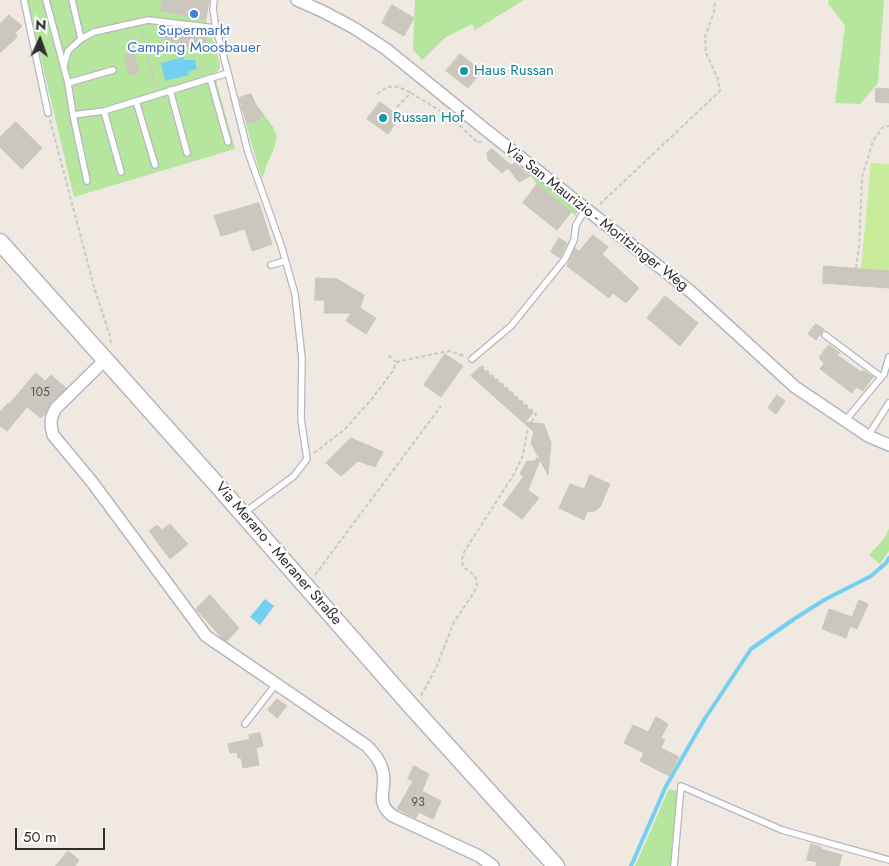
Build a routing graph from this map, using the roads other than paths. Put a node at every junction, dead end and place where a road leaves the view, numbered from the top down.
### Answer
1 (24, 0) edge
2 (46, 0) edge
3 (72, 0) edge
4 (214, 0) edge
5 (297, 0) edge
6 (216, 28) junction
7 (80, 39) junction
8 (63, 67) junction
9 (113, 70) dead end
10 (228, 73) junction
11 (210, 78) junction
12 (68, 83) junction
13 (170, 90) junction
14 (136, 101) junction
15 (104, 111) junction
16 (48, 113) road end
17 (73, 115) junction
18 (228, 142) dead end
19 (187, 153) dead end
20 (155, 165) dead end
21 (120, 172) dead end
22 (88, 181) dead end
23 (588, 210) junction
24 (0, 242) edge
25 (286, 261) junction
26 (271, 265) dead end
27 (825, 335) dead end
28 (889, 357) edge
29 (472, 359) road end
30 (105, 360) junction
31 (881, 377) junction
32 (889, 403) edge
33 (845, 421) junction
34 (868, 436) junction
35 (889, 445) edge
36 (246, 511) junction
37 (276, 684) junction
38 (245, 724) dead end
39 (889, 860) edge
40 (493, 866) edge
41 (556, 866) edge
42 (674, 866) edge

1 - 16 lane
2 - 8 lane
3 - 7 lane
4 - 6 lane
5 - 23 street, Via San Maurizio - Moritzinger Weg
6 - 7 lane
6 - 10 lane
7 - 8 lane
8 - 12 lane
9 - 12 lane
10 - 11 lane
10 - 25 lane
11 - 13 lane
11 - 18 lane
12 - 17 lane
13 - 14 lane
13 - 19 lane
14 - 15 lane
14 - 20 lane
15 - 17 lane
15 - 21 lane
17 - 22 lane
23 - 29 lane
23 - 33 street, Via San Maurizio - Moritzinger Weg
24 - 30 main road, Via Merano - Meraner Straße
25 - 26 lane
25 - 36 lane
27 - 31 lane
28 - 31 lane
30 - 36 main road, Via Merano - Meraner Straße
30 - 37 street
31 - 33 lane
32 - 34 lane
33 - 34 street, Via San Maurizio - Moritzinger Weg
34 - 35 street, Via San Maurizio - Moritzinger Weg
36 - 41 main road, Via Merano - Meraner Straße
37 - 38 lane
37 - 40 street
39 - 42 lane

